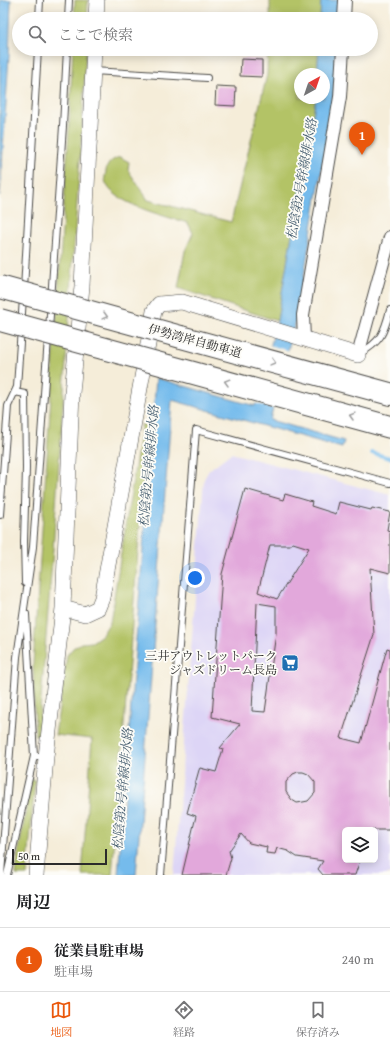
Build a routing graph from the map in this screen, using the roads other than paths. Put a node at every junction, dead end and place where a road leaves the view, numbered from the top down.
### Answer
1 (40, 0) edge
2 (69, 0) edge
3 (97, 0) edge
4 (345, 0) edge
5 (39, 12) edge
6 (68, 12) edge
7 (96, 12) edge
8 (344, 12) edge
9 (38, 56) edge
10 (67, 56) edge
11 (94, 56) edge
12 (343, 56) edge
13 (93, 72) junction
14 (207, 78) dead end
15 (390, 237) edge
16 (0, 287) edge
17 (390, 310) edge
18 (0, 320) edge
19 (300, 338) junction
20 (358, 355) junction
21 (15, 392) junction
22 (390, 394) edge
23 (390, 427) edge
24 (390, 483) edge
25 (0, 516) edge
26 (25, 598) junction
27 (63, 608) junction
28 (40, 756) junction
29 (1, 875) edge
30 (7, 875) edge
31 (36, 875) edge
32 (161, 875) edge

1 - 5 lane
2 - 6 lane
3 - 7 street
4 - 8 street
9 - 21 lane
10 - 26 lane
11 - 13 street
12 - 19 street
13 - 14 lane
13 - 27 street
15 - 20 street
16 -> 22 highway, 伊勢湾岸自動車道, bridge
17 - 20 lane
23 -> 18 highway, bridge
19 - 20 street
19 - 27 street
21 - 25 lane
21 - 26 lane
24 - 32 lane
26 - 28 lane
26 - 29 lane
27 - 28 street
28 - 30 lane
28 - 31 street

